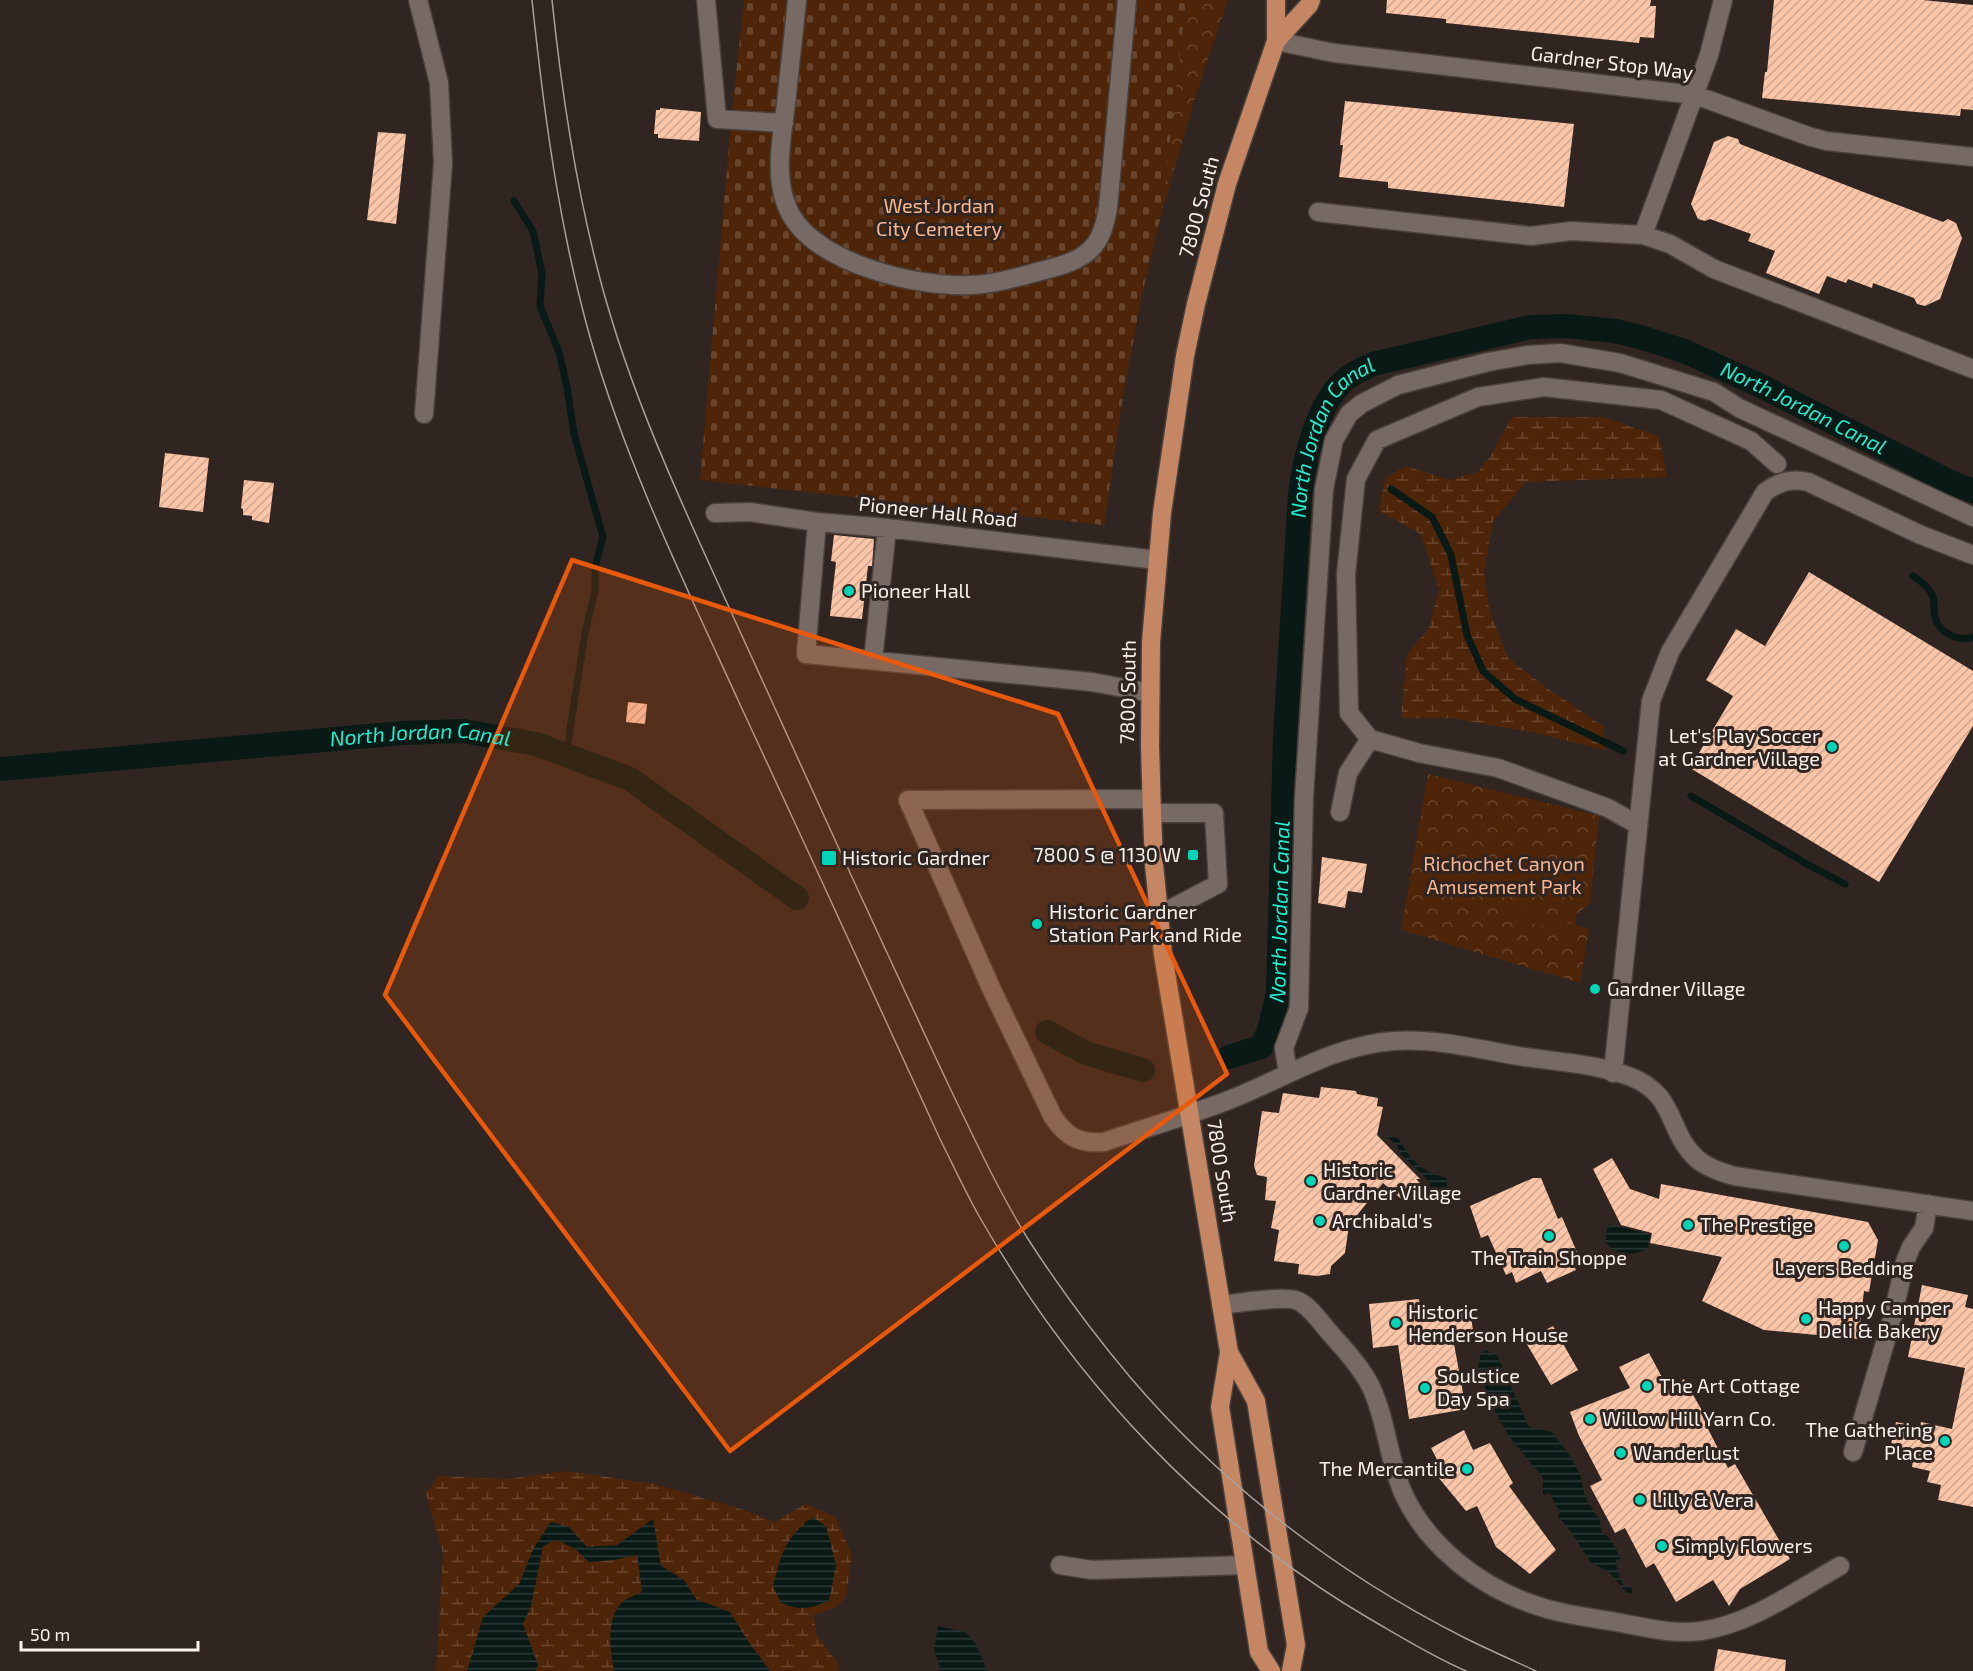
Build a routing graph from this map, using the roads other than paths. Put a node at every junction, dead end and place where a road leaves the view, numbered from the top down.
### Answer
1 (418, 0) edge
2 (706, 0) edge
3 (797, 0) edge
4 (1127, 0) edge
5 (1276, 0) edge
6 (1311, 0) edge
7 (1723, 0) edge
8 (1276, 41) junction
9 (1695, 95) junction
10 (784, 123) junction
11 (1973, 158) edge
12 (1318, 212) dead end
13 (1643, 235) junction
14 (1973, 369) edge
15 (424, 414) dead end
16 (1777, 464) dead end
17 (715, 513) dead end
18 (1973, 517) edge
19 (817, 522) junction
20 (886, 528) junction
21 (1973, 555) edge
22 (1157, 560) junction
23 (873, 660) junction
24 (1150, 693) junction
25 (1370, 739) junction
26 (1152, 806) junction
27 (1340, 812) dead end
28 (1638, 825) junction
29 (1159, 915) junction
30 (1613, 1072) junction
31 (1288, 1073) junction
32 (1189, 1113) junction
33 (1928, 1204) junction
34 (1973, 1211) edge
35 (1221, 1305) junction
36 (1229, 1352) junction
37 (1853, 1452) dead end
38 (1245, 1564) junction
39 (1060, 1565) dead end
40 (1840, 1566) dead end
41 (1271, 1671) edge
42 (1291, 1671) edge

1 - 15 street
2 - 10 street
3 - 10 street
4 - 10 street
5 - 8 main road, 7800 South
6 - 8 main road, 7800 South
7 - 9 street
8 - 9 street, Gardner Stop Way
8 - 22 main road, 7800 South
9 - 11 street, Gardner Stop Way
9 - 13 street
12 - 13 street
13 - 14 street
16 - 25 street
17 - 19 street, Pioneer Hall Road
18 - 31 street
19 - 20 street, Pioneer Hall Road
19 - 23 street
20 - 22 street, Pioneer Hall Road
20 - 23 street
21 - 28 street
22 - 24 main road, 7800 South
23 - 24 street
24 - 26 main road, 7800 South
25 - 27 street
25 - 28 street
26 - 29 main road, 7800 South
26 - 29 street
26 - 32 street
28 - 30 street
29 - 32 main road, 7800 South
30 - 31 street
30 - 33 street
31 - 32 street
32 - 35 main road, 7800 South
33 - 34 street
33 - 37 street
35 - 36 main road, 7800 South
35 - 40 street
36 - 38 main road, 7800 South
36 - 42 main road, 7800 South
38 - 39 street
38 - 41 main road, 7800 South

